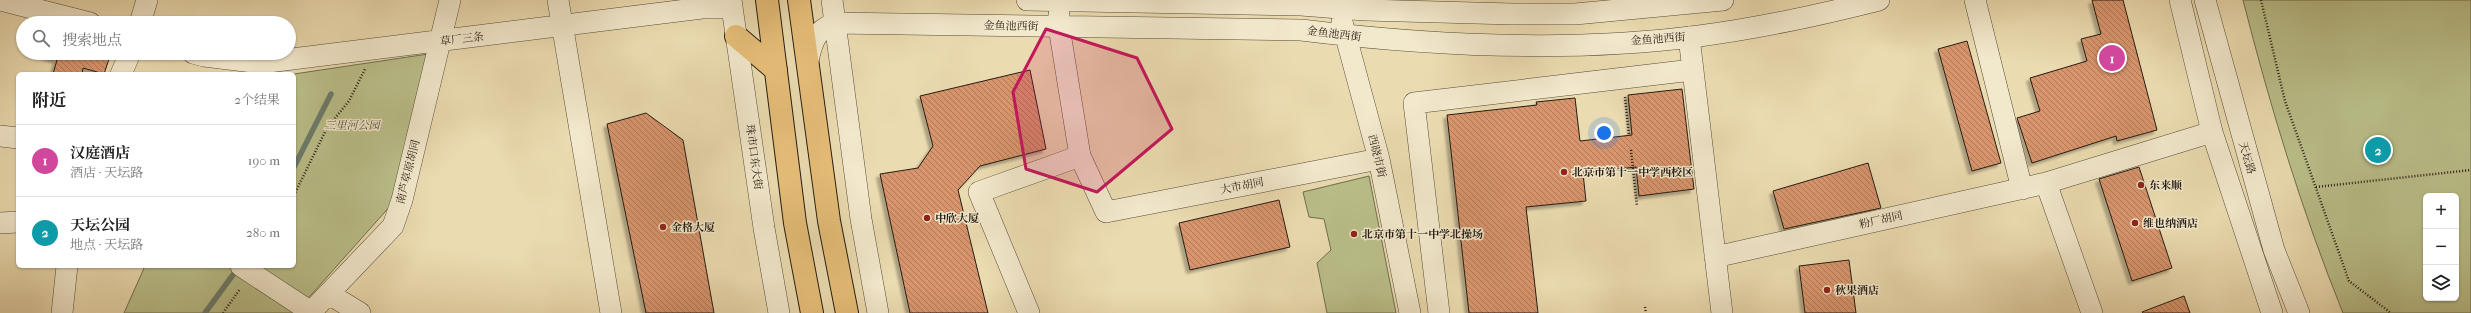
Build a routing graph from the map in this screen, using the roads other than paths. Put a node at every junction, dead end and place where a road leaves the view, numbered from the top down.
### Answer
1 (0, 0) edge
2 (147, 0) edge
3 (450, 0) edge
4 (558, 0) edge
5 (767, 0) edge
6 (799, 0) edge
7 (832, 0) edge
8 (1027, 0) edge
9 (1723, 0) edge
10 (1879, 0) edge
11 (1975, 0) edge
12 (2180, 0) edge
13 (2205, 0) edge
14 (1060, 1) junction
15 (731, 4) edge
16 (1339, 4) edge
17 (63, 16) edge
18 (142, 16) edge
19 (835, 24) junction
20 (562, 27) junction
21 (1059, 27) junction
22 (1343, 35) junction
23 (736, 36) junction
24 (1689, 37) junction
25 (440, 41) junction
26 (296, 58) edge
27 (127, 60) edge
28 (236, 60) edge
29 (284, 60) edge
30 (808, 60) junction
31 (776, 70) junction
32 (1692, 70) junction
33 (123, 72) edge
34 (2212, 132) junction
35 (0, 136) edge
36 (16, 138) edge
37 (1080, 156) junction
38 (1378, 159) junction
39 (2046, 183) junction
40 (2022, 189) junction
41 (16, 222) edge
42 (0, 223) edge
43 (1715, 257) junction
44 (67, 268) edge
45 (247, 270) edge
46 (329, 294) junction
47 (310, 312) edge
48 (62, 313) edge
49 (360, 313) edge
50 (611, 313) edge
51 (779, 313) edge
52 (812, 313) edge
53 (847, 313) edge
54 (878, 313) edge
55 (1029, 313) edge
56 (1410, 313) edge
57 (1439, 313) edge
58 (1722, 313) edge
59 (2092, 313) edge
60 (2272, 313) edge
61 (2299, 313) edge

1 - 17 street
2 - 18 street
3 - 25 street, 南芦草原胡同
4 - 20 street
5 - 31 main road
6 - 30 main road
7 - 19 street
8 - 14 street
9 - 16 street
10 - 24 street, 金鱼池西街
11 - 40 street
12 - 34 street
13 - 61 street, 天坛路
14 - 16 street
14 - 21 street
15 - 20 street, 草厂三条
15 - 23 street, 珠市口东大街
16 - 22 street, 西晓市街
19 - 21 street, 金鱼池西街
19 - 30 street, 金鱼池西街
19 - 54 street
20 - 25 street, 草厂三条
20 - 50 street
21 - 22 street, 金鱼池西街
21 - 37 street
22 - 24 street, 金鱼池西街
22 - 38 street, 西晓市街
23 - 31 main road
23 - 51 street, 珠市口东大街
24 - 32 street
25 - 26 street, 草厂三条
25 - 46 street, 南芦草原胡同
27 - 33 street
28 - 29 street, 草厂三条
30 - 53 main road
31 - 52 main road
32 - 43 street
32 - 57 street
34 - 39 street, 粉厂胡同
34 - 60 street
35 - 36 street
37 - 38 street, 大市胡同
37 - 55 street
38 - 56 street, 西晓市街
39 - 40 street, 粉厂胡同
39 - 59 street
40 - 43 street, 粉厂胡同
41 - 42 street
43 - 58 street
44 - 48 street
45 - 47 street
46 - 47 street, 南芦草原胡同
46 - 49 street

